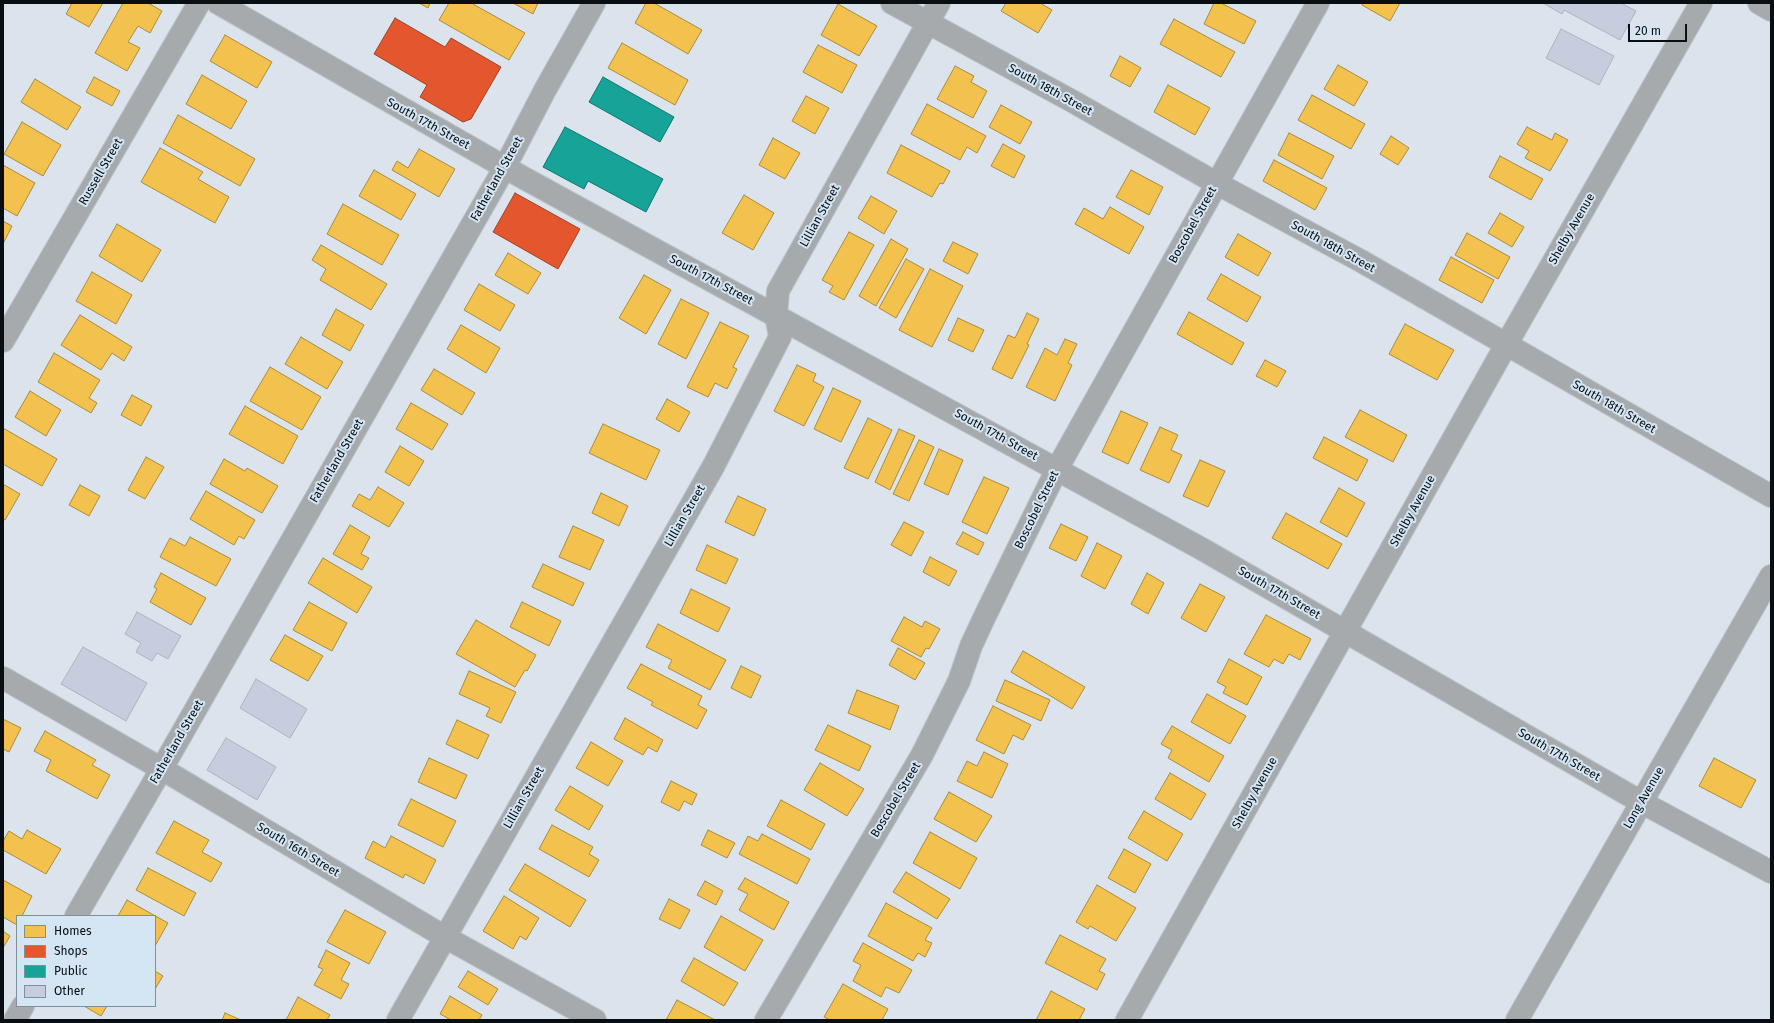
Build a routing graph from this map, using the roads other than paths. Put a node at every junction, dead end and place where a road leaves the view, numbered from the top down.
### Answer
1 (199, 3) edge
2 (218, 3) edge
3 (594, 3) edge
4 (892, 3) edge
5 (939, 3) edge
6 (1318, 3) edge
7 (1702, 3) edge
8 (1759, 3) edge
9 (1771, 10) edge
10 (928, 23) junction
11 (505, 167) junction
12 (1216, 183) junction
13 (776, 315) junction
14 (3, 341) edge
15 (1506, 345) junction
16 (1057, 469) junction
17 (1771, 496) edge
18 (1771, 576) edge
19 (1345, 632) junction
20 (3, 678) edge
21 (162, 769) junction
22 (1641, 802) junction
23 (1771, 872) edge
24 (77, 915) edge
25 (445, 937) junction
26 (22, 1007) edge
27 (15, 1020) edge
28 (398, 1020) edge
29 (595, 1020) edge
30 (766, 1020) edge
31 (1127, 1020) edge
32 (1517, 1020) edge

1 - 14 street, Russell Street
2 - 11 street, South 17th Street
3 - 11 street, Fatherland Street
4 - 10 street, South 18th Street
5 - 10 street, Lillian Street
6 - 12 street, Boscobel Street
7 - 15 street, Shelby Avenue
8 - 9 street
10 - 12 street, South 18th Street
10 - 13 street, Lillian Street
11 - 13 street, South 17th Street
11 - 21 street, Fatherland Street
12 - 15 street, South 18th Street
12 - 16 street, Boscobel Street
13 - 16 street, South 17th Street
13 - 25 street, Lillian Street
15 - 17 street, South 18th Street
15 - 19 street, Shelby Avenue
16 - 19 street, South 17th Street
16 - 30 street, Boscobel Street
18 - 22 street, Long Avenue
19 - 22 street, South 17th Street
19 - 31 street, Shelby Avenue
20 - 21 street, South 16th Street
21 - 24 street, Fatherland Street
21 - 25 street, South 16th Street
22 - 23 street, South 17th Street
22 - 32 street, Long Avenue
25 - 28 street, Lillian Street
25 - 29 street, South 16th Street
26 - 27 street

